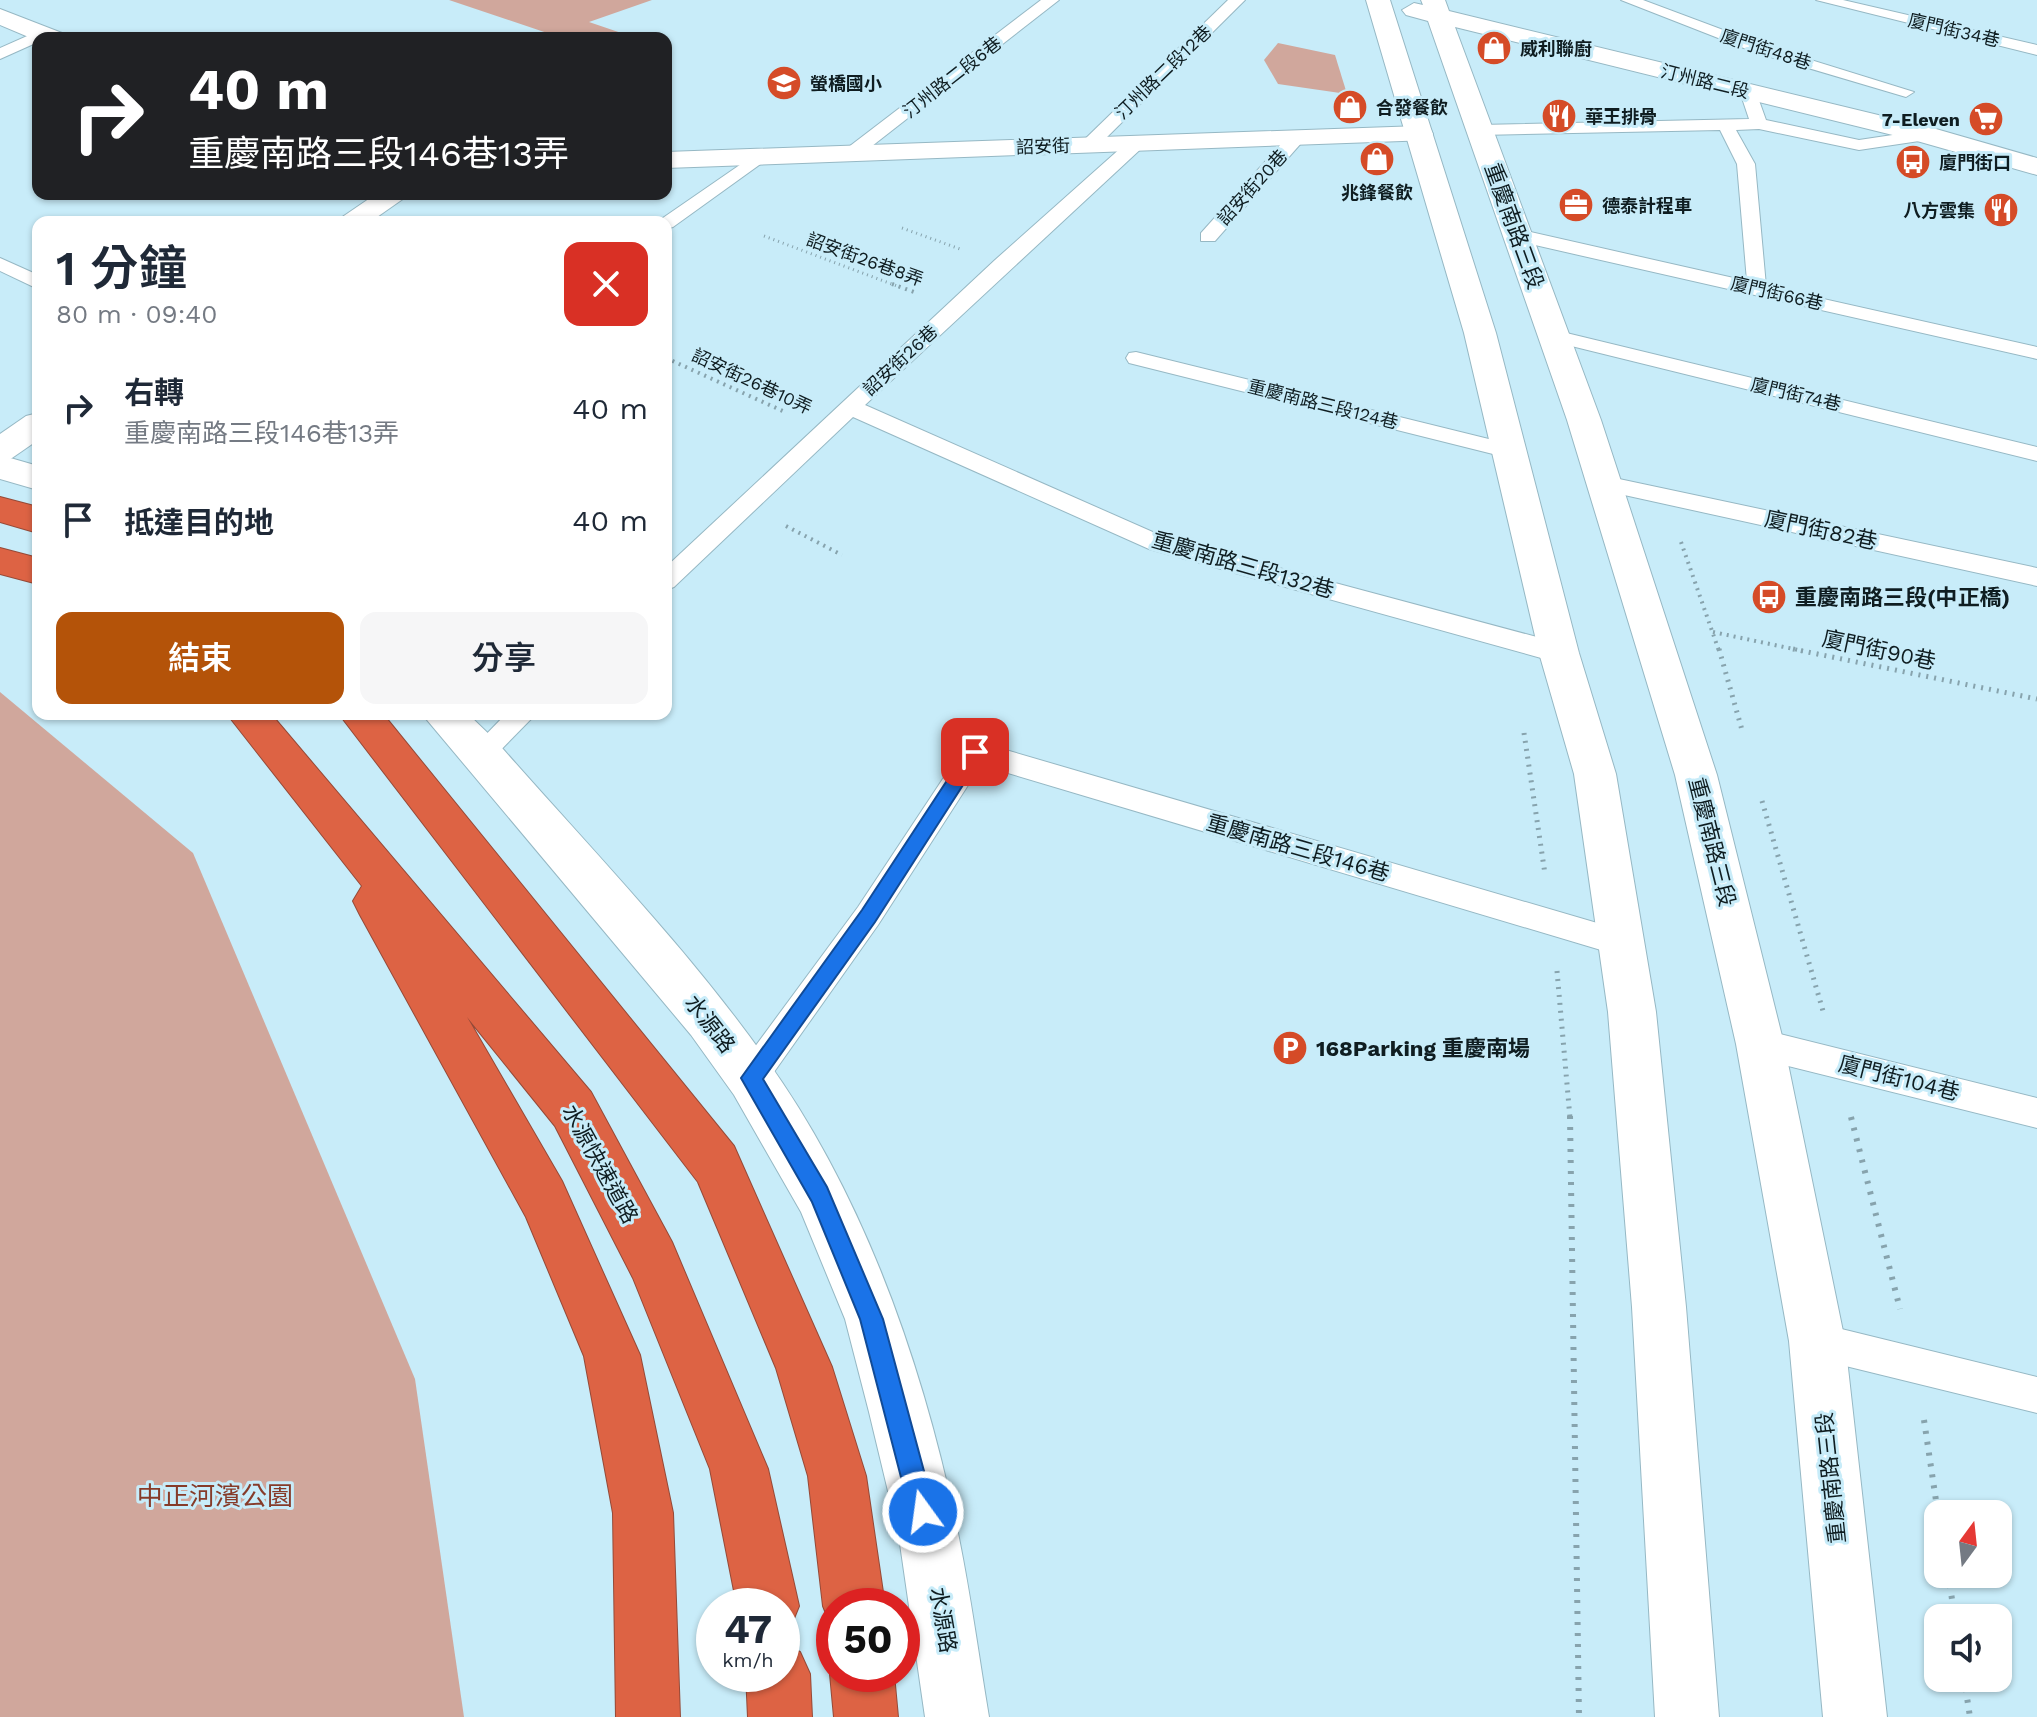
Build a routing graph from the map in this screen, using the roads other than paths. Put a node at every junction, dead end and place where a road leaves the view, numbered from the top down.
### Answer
1 (1051, 0) edge
2 (1237, 0) edge
3 (1629, 0) edge
4 (1824, 0) edge
5 (1377, 1) edge
6 (1436, 8) edge
7 (0, 16) edge
8 (38, 32) edge
9 (32, 42) edge
10 (2037, 50) edge
11 (0, 54) edge
12 (1748, 92) junction
13 (1906, 92) dead end
14 (1759, 124) junction
15 (1726, 126) junction
16 (1480, 130) junction
17 (1420, 134) junction
18 (1926, 135) junction
19 (1297, 137) junction
20 (1138, 142) junction
21 (1090, 144) junction
22 (852, 153) junction
23 (760, 156) junction
24 (672, 160) edge
25 (2037, 167) edge
26 (386, 200) edge
27 (360, 216) edge
28 (672, 219) edge
29 (1517, 235) junction
30 (1208, 237) dead end
31 (0, 264) edge
32 (32, 280) edge
33 (1757, 288) junction
34 (1554, 336) junction
35 (2037, 353) edge
36 (1136, 358) dead end
37 (850, 407) junction
38 (32, 428) edge
39 (0, 450) edge
40 (1509, 451) junction
41 (2037, 454) edge
42 (0, 467) edge
43 (32, 476) edge
44 (1605, 484) junction
45 (0, 509) edge
46 (32, 518) edge
47 (0, 561) edge
48 (32, 569) edge
49 (672, 575) edge
50 (2037, 577) edge
51 (1559, 653) junction
52 (252, 720) edge
53 (364, 720) edge
54 (448, 720) edge
55 (517, 720) edge
56 (481, 753) junction
57 (315, 794) junction
58 (1621, 943) junction
59 (1760, 1044) junction
60 (751, 1078) junction
61 (2037, 1113) edge
62 (1817, 1341) junction
63 (2037, 1395) edge
64 (764, 1588) edge
65 (852, 1588) edge
66 (779, 1692) edge
67 (864, 1692) edge
68 (648, 1717) edge
69 (780, 1717) edge
70 (866, 1717) edge
71 (957, 1717) edge
72 (1687, 1717) edge
73 (1855, 1717) edge

1 - 22 lane, 汀州路二段6巷
2 - 21 lane, 汀州路二段12巷
3 - 13 lane, 廈門街48巷
4 - 10 lane, 廈門街34巷
5 - 6 main road, 汀州路二段
5 - 17 main road
6 - 12 main road, 汀州路二段
6 - 16 main road, 重慶南路三段
7 - 8 main road
9 - 11 lane
12 - 14 lane
12 - 18 main road, 汀州路二段
14 - 15 lane
14 - 18 lane
15 - 16 lane
15 - 33 lane
16 - 29 main road, 重慶南路三段
17 - 19 main road, 詔安街
17 - 40 main road
18 - 25 main road, 汀州路二段
19 - 20 main road, 詔安街
19 - 30 lane, 詔安街20巷
20 - 21 main road, 詔安街
20 - 37 lane, 詔安街26巷
21 - 22 main road, 詔安街
22 - 23 main road, 詔安街
23 - 24 main road, 詔安街
23 - 28 lane
26 - 27 main road
29 - 33 lane, 廈門街66巷
29 - 34 main road, 重慶南路三段
31 - 32 lane
33 - 35 lane, 廈門街66巷
34 - 41 lane, 廈門街74巷
34 - 44 main road, 重慶南路三段
36 - 40 lane, 重慶南路三段124巷
37 - 49 lane, 詔安街26巷
37 - 51 lane, 重慶南路三段132巷
38 - 39 main road
40 - 51 main road
42 - 43 main road
44 - 50 lane, 廈門街82巷
44 - 59 main road, 重慶南路三段
45 - 46 highway
47 - 48 highway
51 - 58 main road
52 - 57 highway, 水源快速道路
53 - 65 highway
54 - 56 main road, 水源路
55 - 56 lane
56 - 60 main road, 水源路
57 - 64 highway, 水源快速道路
57 - 68 highway
58 - 60 lane, 重慶南路三段146巷
58 - 72 main road
59 - 61 lane, 廈門街104巷
59 - 62 main road, 重慶南路三段
60 - 71 main road, 水源路
62 - 63 lane
62 - 73 main road, 重慶南路三段
66 - 69 highway
67 - 70 highway

